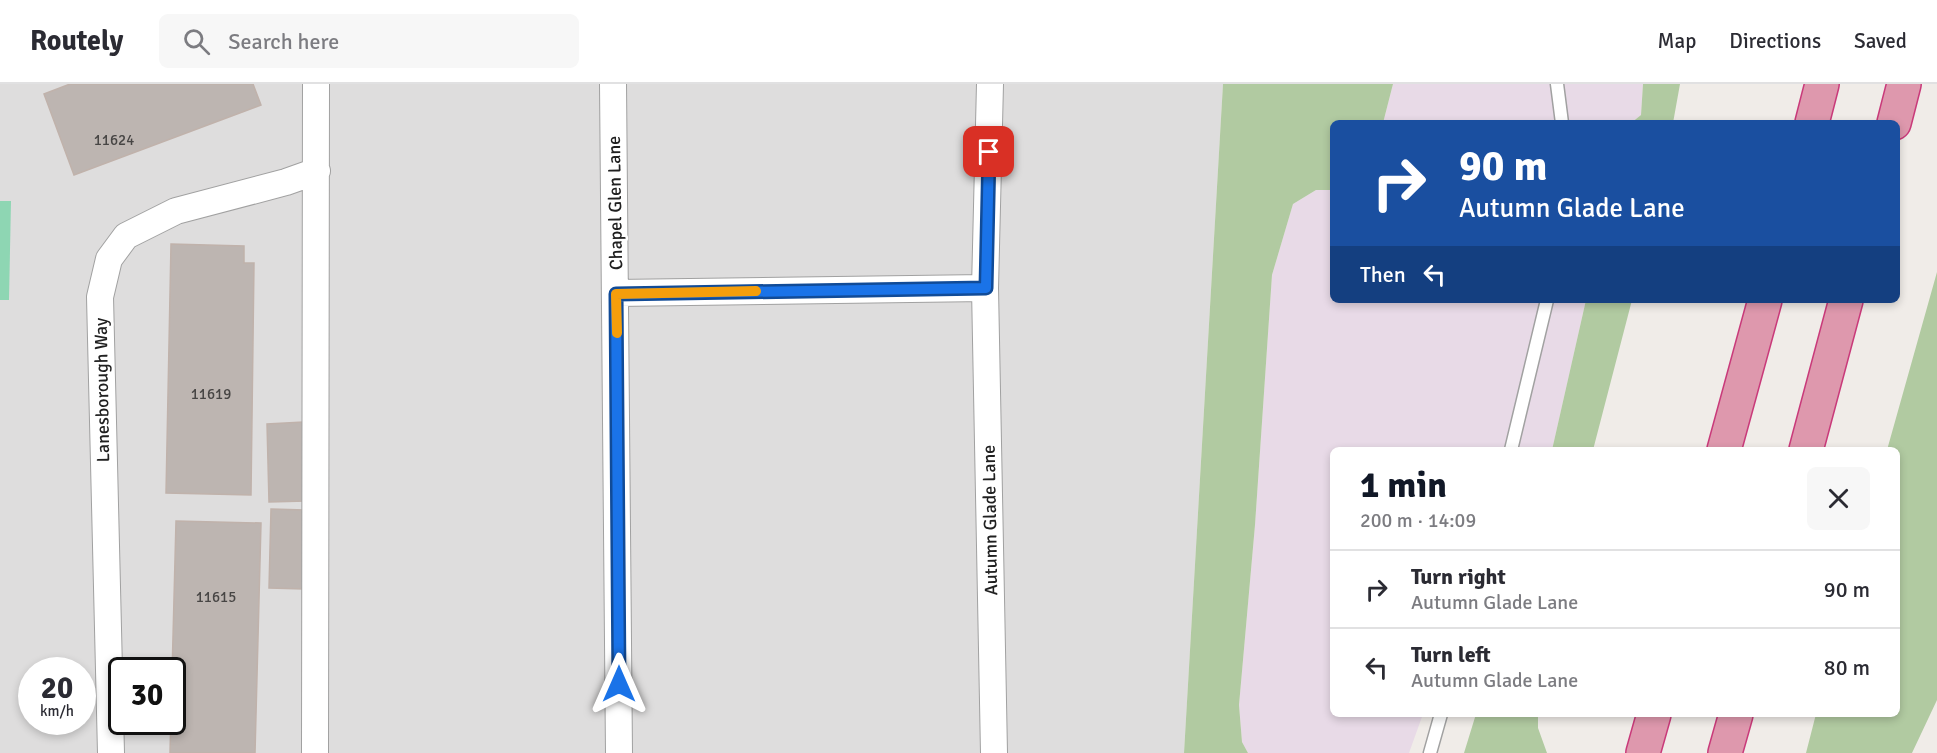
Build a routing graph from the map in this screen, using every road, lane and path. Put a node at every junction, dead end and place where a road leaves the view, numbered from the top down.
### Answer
1 (316, 84) edge
2 (613, 84) edge
3 (990, 84) edge
4 (1557, 84) edge
5 (1822, 84) edge
6 (1904, 84) edge
7 (1562, 120) edge
8 (1813, 120) edge
9 (1895, 120) edge
10 (316, 171) junction
11 (986, 288) junction
12 (616, 294) junction
13 (1546, 303) edge
14 (1764, 303) edge
15 (1845, 303) edge
16 (1512, 447) edge
17 (1725, 447) edge
18 (1807, 447) edge
19 (1440, 717) edge
20 (1653, 717) edge
21 (1735, 717) edge
22 (111, 753) edge
23 (315, 753) edge
24 (619, 753) edge
25 (994, 753) edge
26 (1430, 753) edge
27 (1643, 753) edge
28 (1725, 753) edge

1 - 10 street
2 - 12 street, Chapel Glen Lane
3 - 11 street, Autumn Glade Lane
4 - 7 lane
5 - 8 highway
6 - 9 highway
10 - 22 street, Lanesborough Way
10 - 23 street
11 - 12 street
11 - 25 street, Autumn Glade Lane
12 - 24 street, Chapel Glen Lane
13 - 16 lane
14 - 17 highway
15 - 18 highway
19 - 26 lane
20 - 27 highway
21 - 28 highway

